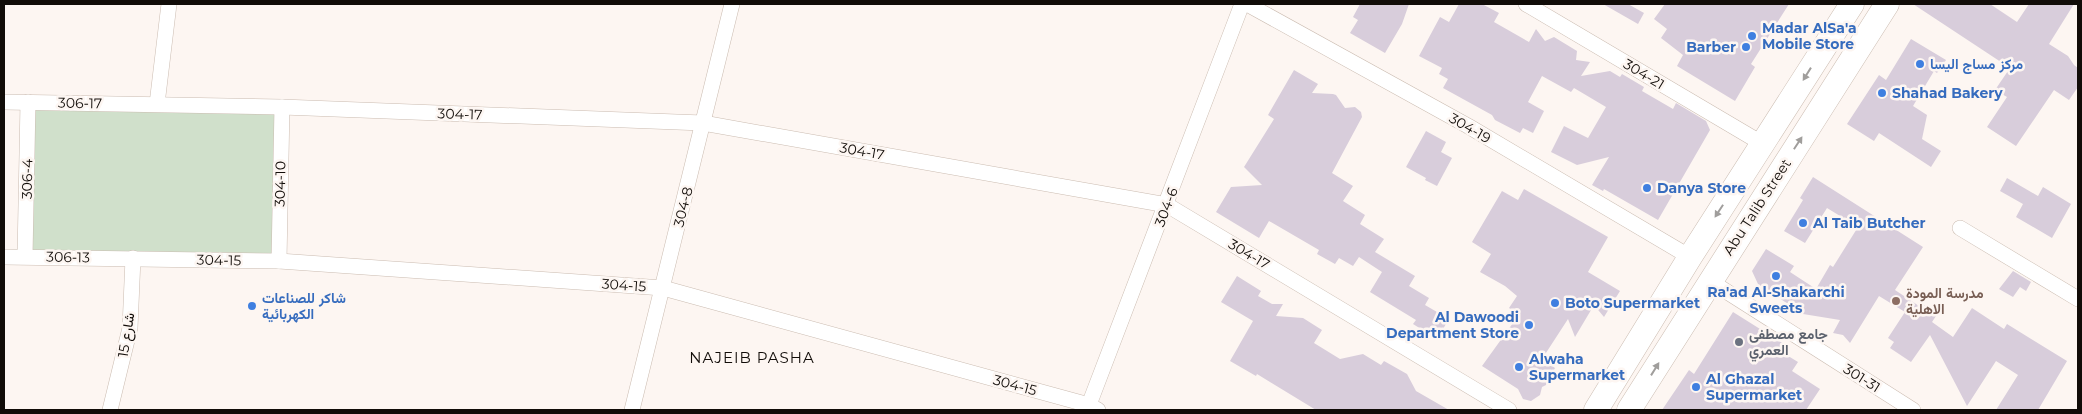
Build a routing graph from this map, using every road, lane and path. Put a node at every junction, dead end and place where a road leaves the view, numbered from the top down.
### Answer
1 (169, 4) edge
2 (732, 4) edge
3 (1242, 4) edge
4 (1246, 4) edge
5 (1526, 4) edge
6 (1852, 4) edge
7 (1887, 4) edge
8 (4, 102) edge
9 (28, 102) junction
10 (156, 104) junction
11 (282, 107) junction
12 (703, 124) junction
13 (1763, 144) junction
14 (1167, 205) junction
15 (1960, 228) dead end
16 (25, 256) junction
17 (4, 257) edge
18 (133, 258) junction
19 (1690, 258) junction
20 (279, 261) junction
21 (1710, 281) junction
22 (663, 288) junction
23 (2078, 299) edge
24 (1091, 408) edge
25 (110, 410) edge
26 (632, 410) edge
27 (1509, 410) edge
28 (1596, 410) edge
29 (1629, 410) edge
30 (1913, 410) edge

1 - 10 street
2 - 12 street, 304-8
3 - 14 street, 304-6
4 - 19 street, 304-19
5 - 13 street, 304-21
6 -> 13 main road, Abu Talib Street
21 -> 7 main road, Abu Talib Street
8 - 9 street, 306-17
9 - 10 street, 306-17
9 - 16 street, 306-4
10 - 11 street, 304-17
11 - 12 street, 304-17
11 - 20 street, 304-10
12 - 14 street, 304-17
12 - 22 street, 304-8
13 -> 19 main road, Abu Talib Street
14 - 24 street, 304-6
14 - 27 street, 304-17
15 - 23 street
16 - 17 street, 306-13
16 - 18 street, 306-13
18 - 20 street, 304-15
18 - 25 street, شارع 15
19 - 28 main road, Abu Talib Street
20 - 22 street, 304-15
29 -> 21 main road, Abu Talib Street
21 - 30 street, 301-31
22 - 24 street, 304-15
22 - 26 street, 304-8

